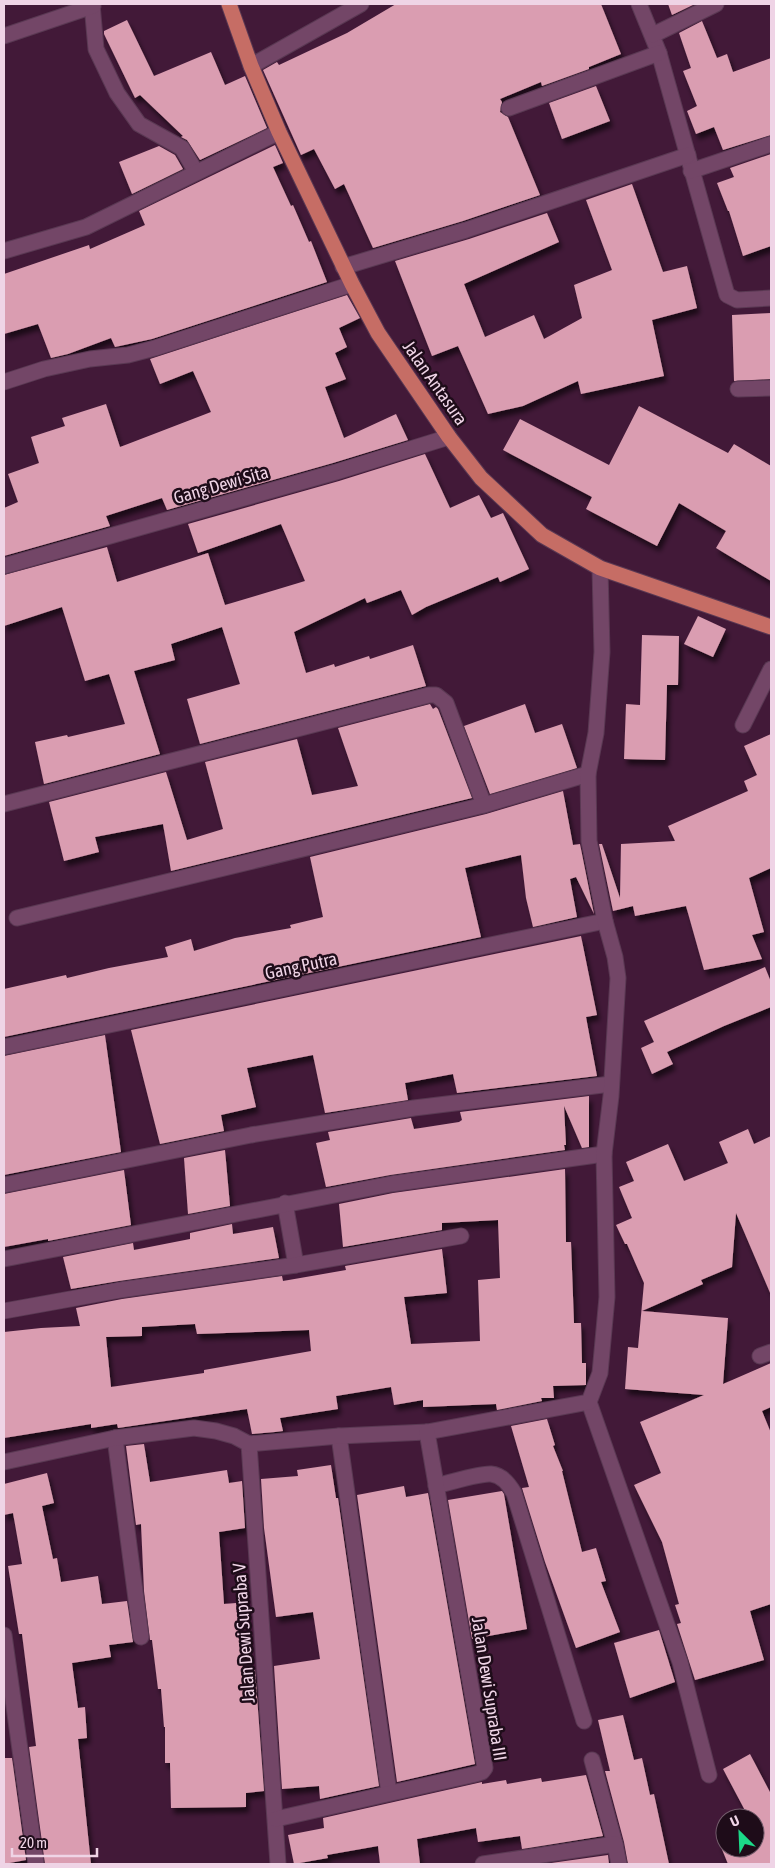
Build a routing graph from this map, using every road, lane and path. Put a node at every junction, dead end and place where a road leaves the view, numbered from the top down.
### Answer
1 (229, 4) edge
2 (361, 4) edge
3 (639, 4) edge
4 (716, 4) edge
5 (92, 5) edge
6 (653, 34) junction
7 (4, 36) edge
8 (659, 53) junction
9 (250, 66) junction
10 (509, 108) dead end
11 (279, 132) junction
12 (771, 144) edge
13 (688, 155) junction
14 (691, 171) junction
15 (196, 172) junction
16 (4, 251) edge
17 (344, 267) junction
18 (352, 284) junction
19 (771, 298) edge
20 (4, 382) edge
21 (771, 388) edge
22 (738, 389) dead end
23 (449, 438) junction
24 (4, 566) edge
25 (600, 568) junction
26 (771, 627) edge
27 (771, 669) edge
28 (743, 725) dead end
29 (588, 774) junction
30 (4, 804) edge
31 (484, 805) junction
32 (17, 918) dead end
33 (605, 921) junction
34 (4, 1047) edge
35 (610, 1084) junction
36 (604, 1154) junction
37 (4, 1185) edge
38 (285, 1204) junction
39 (461, 1236) dead end
40 (4, 1259) edge
41 (296, 1265) junction
42 (4, 1311) edge
43 (589, 1402) junction
44 (427, 1432) junction
45 (339, 1436) junction
46 (115, 1438) junction
47 (249, 1444) junction
48 (4, 1462) edge
49 (436, 1486) junction
50 (4, 1635) edge
51 (141, 1637) dead end
52 (584, 1721) dead end
53 (592, 1760) dead end
54 (709, 1775) dead end
55 (389, 1793) junction
56 (276, 1819) junction
57 (615, 1844) junction
58 (36, 1864) edge
59 (278, 1864) edge
60 (483, 1864) edge
61 (619, 1864) edge

1 - 9 main road, Jalan Antasura
2 - 9 street
3 - 6 street
4 - 6 street
5 - 7 street
5 - 15 street
6 - 8 street
8 - 10 street
8 - 13 street
9 - 11 main road, Jalan Antasura
11 - 15 street
11 - 17 main road, Jalan Antasura
12 - 14 street
13 - 14 street
13 - 17 street
14 - 19 street
15 - 16 street
17 - 18 main road, Jalan Antasura
18 - 20 street
18 - 23 main road, Jalan Antasura
21 - 22 street
23 - 24 street, Gang Dewi Sita
23 - 25 main road, Jalan Antasura
25 - 26 main road, Jalan Antasura
25 - 29 street
27 - 28 street
29 - 31 street
29 - 33 street
30 - 31 street
31 - 32 street
33 - 34 street, Gang Putra
33 - 35 street
35 - 36 street
35 - 37 street
36 - 38 street
36 - 43 street
38 - 40 street
38 - 41 street
39 - 41 street
41 - 42 street
43 - 44 street
43 - 54 street
44 - 45 street
44 - 49 street, Jalan Dewi Supraba III
45 - 47 street
45 - 55 street
46 - 47 street
46 - 48 street
46 - 51 street
47 - 56 street, Jalan Dewi Supraba V
49 - 52 street
49 - 55 street, Jalan Dewi Supraba III
50 - 58 street
53 - 57 street
55 - 56 street, Jalan Dewi Supraba III
56 - 59 street, Jalan Dewi Supraba V
57 - 60 street
57 - 61 street

